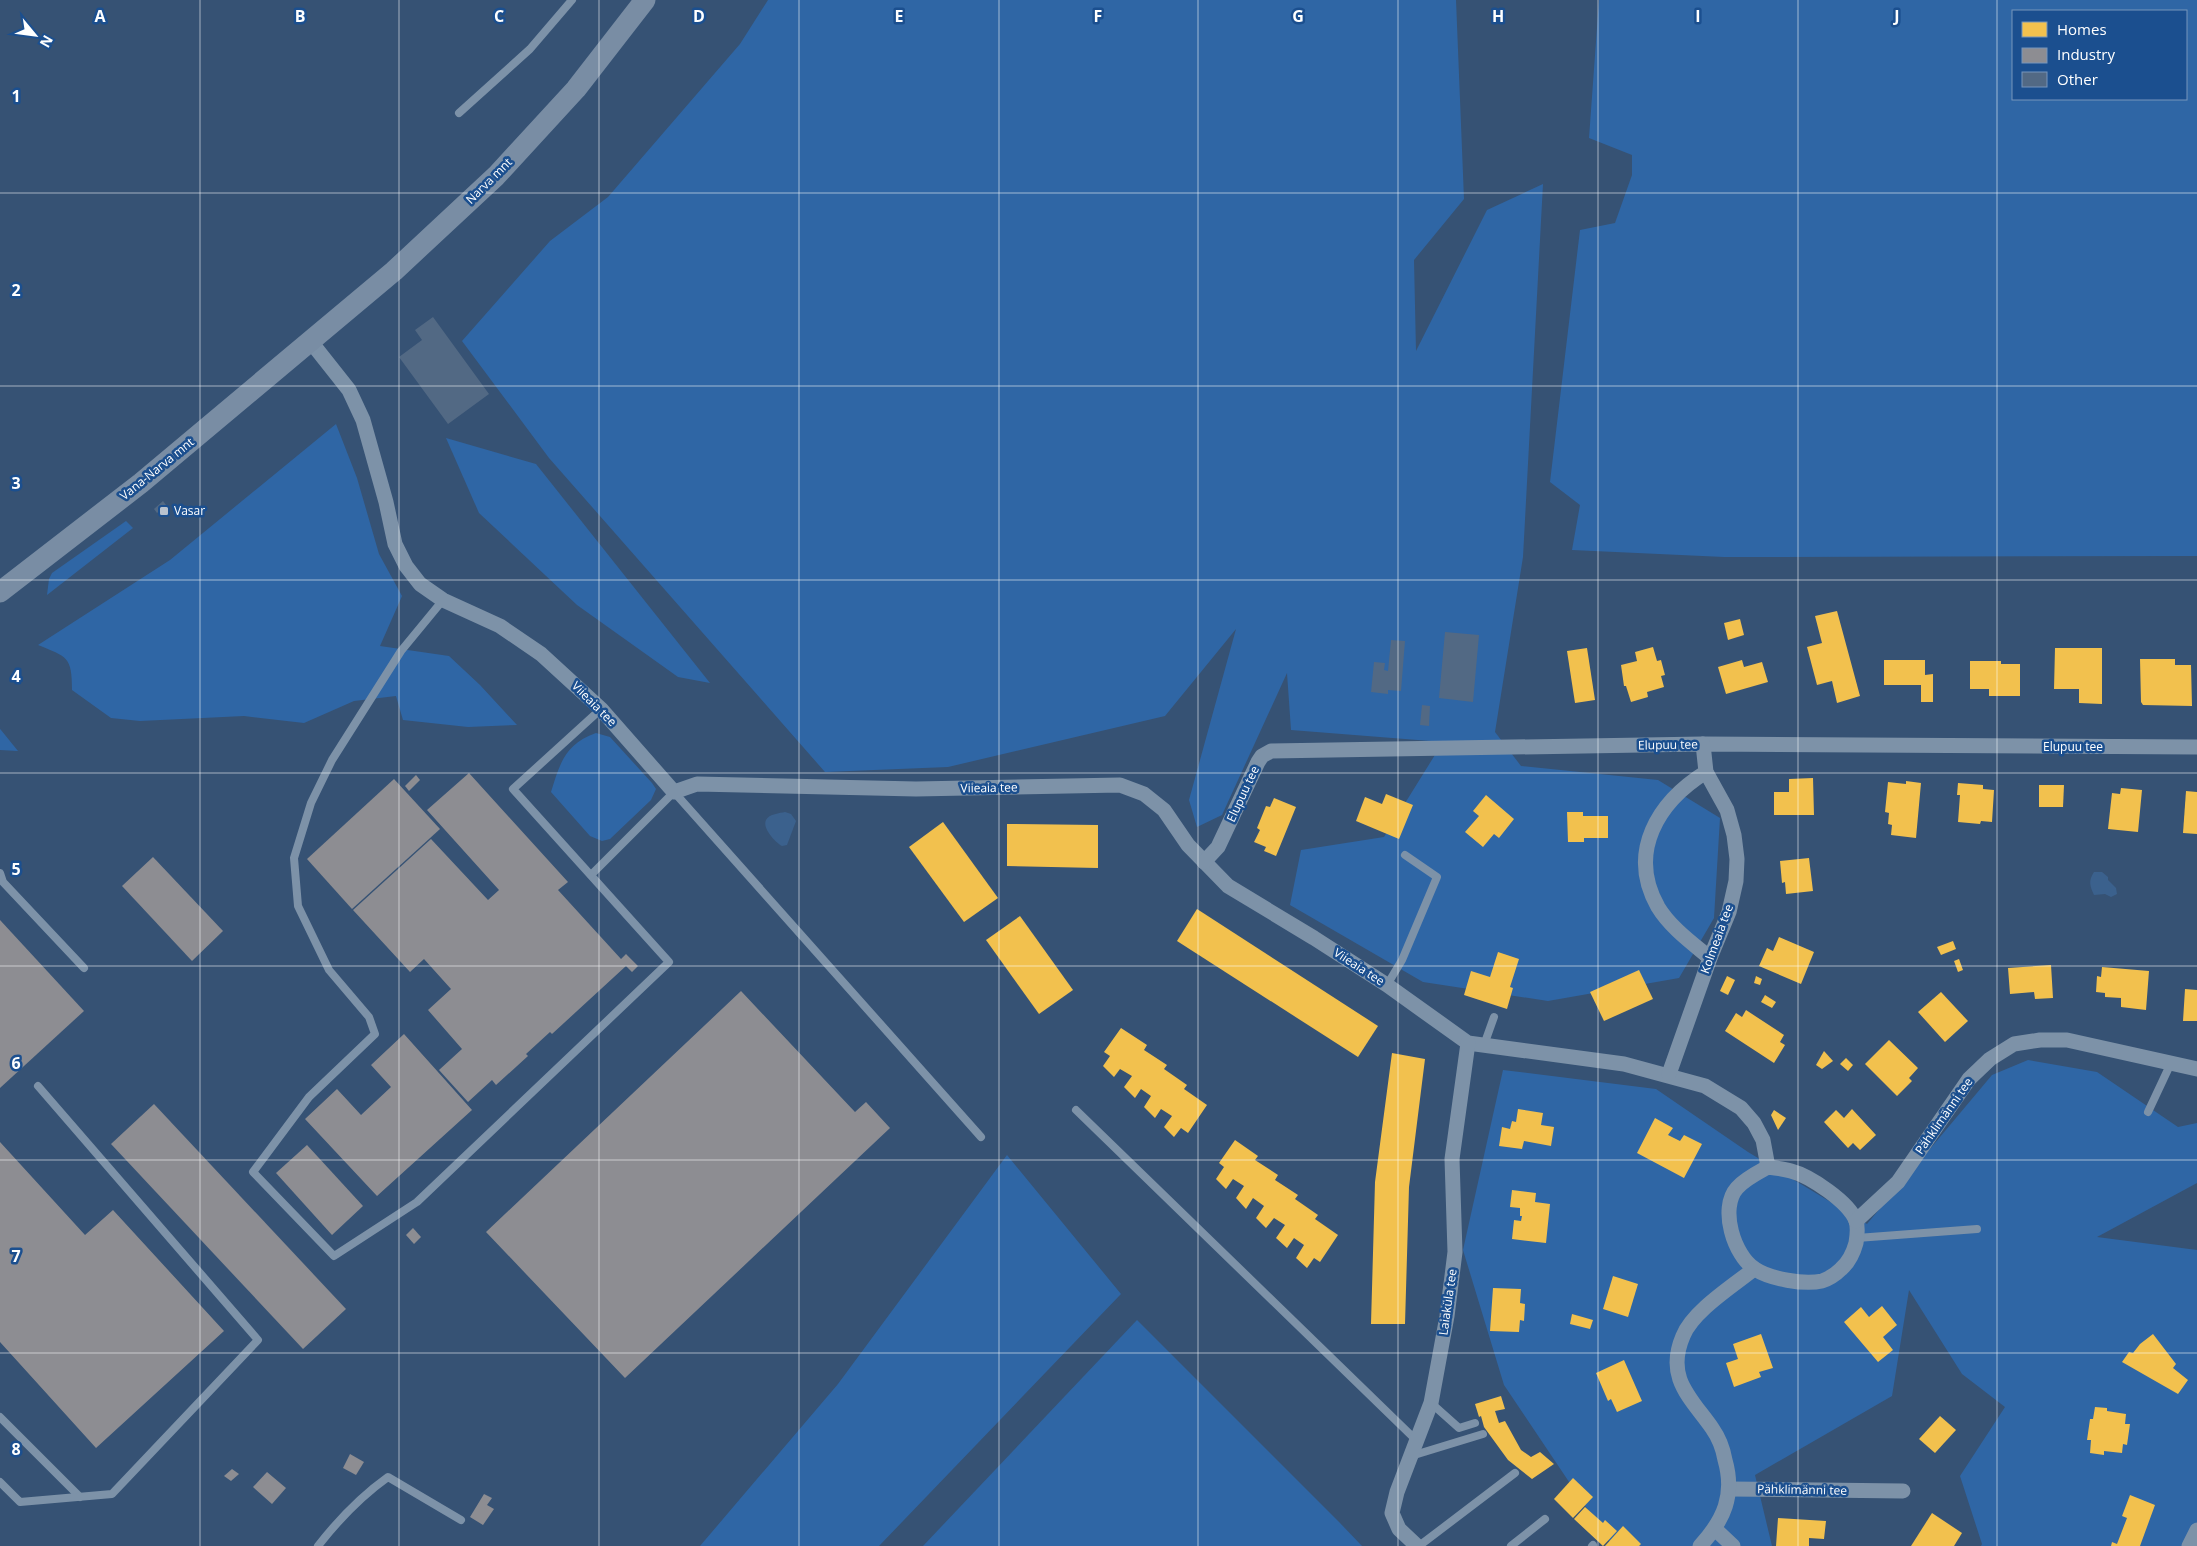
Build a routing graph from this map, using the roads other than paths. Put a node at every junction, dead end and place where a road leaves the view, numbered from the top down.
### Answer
1 (572, 0) edge
2 (641, 1) edge
3 (459, 113) dead end
4 (311, 342) junction
5 (0, 592) edge
6 (443, 600) junction
7 (601, 709) junction
8 (1704, 744) junction
9 (2197, 748) edge
10 (1706, 772) junction
11 (674, 792) junction
12 (1405, 855) dead end
13 (1204, 862) junction
14 (0, 873) edge
15 (591, 875) junction
16 (1710, 958) junction
17 (84, 968) dead end
18 (1387, 985) junction
19 (1494, 1017) dead end
20 (1468, 1043) junction
21 (1484, 1045) junction
22 (2171, 1063) junction
23 (2197, 1069) edge
24 (1669, 1074) junction
25 (38, 1086) dead end
26 (1076, 1110) dead end
27 (2148, 1112) dead end
28 (981, 1137) dead end
29 (1768, 1167) junction
30 (1856, 1221) junction
31 (1977, 1230) dead end
32 (1857, 1238) junction
33 (1754, 1269) junction
34 (1431, 1403) junction
35 (0, 1417) edge
36 (1475, 1423) dead end
37 (1482, 1434) dead end
38 (1416, 1440) junction
39 (1411, 1456) junction
40 (1515, 1473) dead end
41 (0, 1482) edge
42 (1730, 1489) junction
43 (1903, 1491) dead end
44 (80, 1497) junction
45 (1545, 1519) dead end
46 (461, 1520) dead end
47 (1715, 1530) junction
48 (2197, 1530) edge
49 (318, 1546) edge
50 (1418, 1546) edge
51 (1511, 1546) edge
52 (1700, 1546) edge
53 (1733, 1546) edge
54 (2189, 1546) edge

1 - 3 lane
2 - 4 main road, Narva mnt
4 - 5 main road, Vana-Narva mnt
4 - 6 street, Viieaia tee
6 - 7 street, Viieaia tee
6 - 15 lane
7 - 11 street, Viieaia tee
7 - 15 lane
8 - 9 street, Elupuu tee
8 - 10 street, Kolmeaia tee
8 - 13 street, Elupuu tee
10 - 16 street, Kolmeaia tee
10 - 16 street
11 - 13 street, Viieaia tee
11 - 15 lane
11 - 28 lane
12 - 18 lane
13 - 18 street, Viieaia tee
14 - 17 lane
16 - 24 street, Kolmeaia tee
18 - 20 street, Viieaia tee
19 - 21 lane
20 - 21 street, Viieaia tee
20 - 34 street, Laiaküla tee
21 - 24 street, Viieaia tee
22 - 23 street, Pähklimänni tee
22 - 27 lane
22 - 30 street, Pähklimänni tee
24 - 29 street, Viieaia tee
25 - 44 lane
26 - 38 lane
29 - 30 street
29 - 33 street
30 - 32 street
31 - 32 lane
32 - 33 street
33 - 42 street
34 - 36 lane
34 - 38 street, Laiaküla tee
35 - 44 lane
37 - 39 lane
38 - 39 street, Laiaküla tee
39 - 50 street, Laiaküla tee
40 - 50 lane
41 - 44 lane
42 - 43 street, Pähklimänni tee
42 - 47 street
45 - 51 lane
46 - 49 lane
47 - 52 street
47 - 53 street
48 - 54 street

